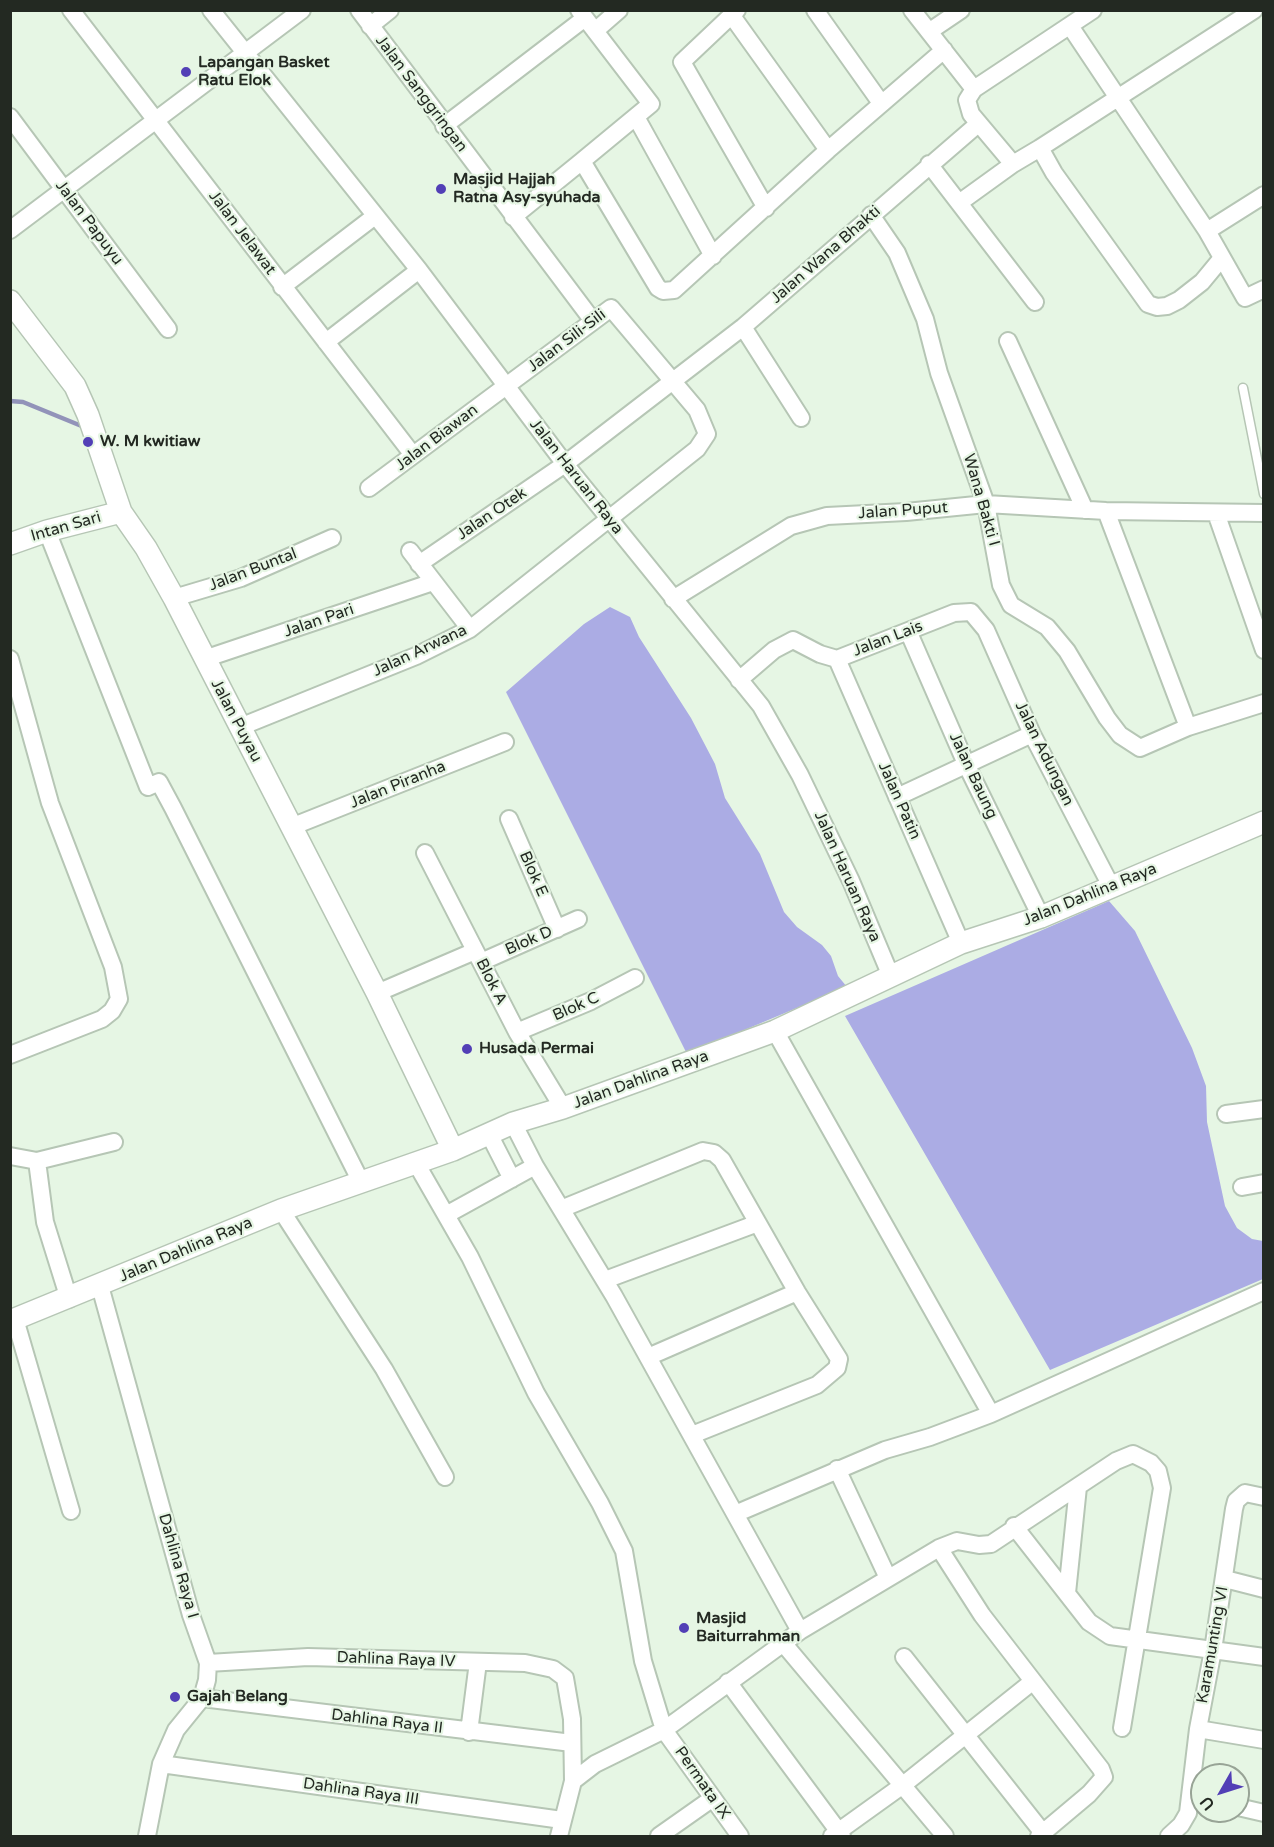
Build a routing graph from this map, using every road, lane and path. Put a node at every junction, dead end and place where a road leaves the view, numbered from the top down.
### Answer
1 (71, 10) edge
2 (211, 10) edge
3 (302, 10) edge
4 (359, 10) edge
5 (390, 10) edge
6 (619, 10) edge
7 (815, 10) edge
8 (912, 10) edge
9 (961, 10) edge
10 (1093, 10) edge
11 (1254, 10) edge
12 (734, 13) edge
13 (586, 20) edge
14 (370, 26) junction
15 (1070, 26) junction
16 (930, 31) junction
17 (944, 50) junction
18 (243, 54) junction
19 (974, 89) junction
20 (1119, 98) junction
21 (881, 103) junction
22 (10, 117) edge
23 (636, 117) junction
24 (156, 121) junction
25 (978, 124) junction
26 (444, 126) junction
27 (1040, 148) junction
28 (828, 150) junction
29 (582, 161) junction
30 (929, 164) junction
31 (1013, 164) junction
32 (65, 191) junction
33 (1263, 195) edge
34 (959, 202) junction
35 (766, 208) junction
36 (871, 215) junction
37 (375, 216) junction
38 (513, 218) junction
39 (10, 230) edge
40 (1207, 231) junction
41 (713, 256) junction
42 (1221, 259) junction
43 (419, 270) junction
44 (282, 287) junction
45 (1263, 289) edge
46 (10, 301) edge
47 (1035, 302) dead end
48 (593, 321) junction
49 (743, 327) junction
50 (168, 329) dead end
51 (1008, 341) dead end
52 (326, 342) junction
53 (670, 381) junction
54 (505, 387) junction
55 (1243, 388) dead end
56 (801, 418) dead end
57 (414, 455) junction
58 (565, 465) junction
59 (369, 488) dead end
60 (1263, 494) edge
61 (986, 504) junction
62 (1085, 510) junction
63 (1106, 511) junction
64 (121, 512) junction
65 (1216, 513) junction
66 (1263, 513) edge
67 (608, 519) junction
68 (47, 531) junction
69 (332, 538) dead end
70 (10, 544) edge
71 (433, 582) junction
72 (174, 598) junction
73 (673, 599) junction
74 (978, 619) joint
75 (470, 629) junction
76 (909, 633) junction
77 (1263, 650) edge
78 (10, 659) edge
79 (204, 659) junction
80 (837, 659) junction
81 (740, 680) junction
82 (1263, 703) edge
83 (240, 727) junction
84 (1188, 727) junction
85 (1032, 734) junction
86 (505, 742) dead end
87 (967, 766) junction
88 (897, 798) junction
89 (509, 819) dead end
90 (1263, 822) edge
91 (291, 827) junction
92 (425, 853) dead end
93 (1112, 888) junction
94 (1041, 917) junction
95 (578, 919) dead end
96 (557, 929) junction
97 (961, 943) junction
98 (478, 957) junction
99 (890, 974) junction
100 (635, 978) dead end
101 (377, 993) junction
102 (775, 1031) junction
103 (516, 1032) junction
104 (10, 1055) edge
105 (563, 1108) junction
106 (1263, 1109) edge
107 (1226, 1114) dead end
108 (513, 1123) junction
109 (489, 1134) junction
110 (114, 1142) dead end
111 (453, 1150) junction
112 (10, 1156) edge
113 (37, 1161) junction
114 (416, 1163) junction
115 (535, 1166) junction
116 (512, 1179) junction
117 (361, 1182) junction
118 (1263, 1183) edge
119 (1242, 1187) dead end
120 (561, 1209) junction
121 (281, 1210) junction
122 (446, 1215) junction
123 (758, 1223) junction
124 (605, 1280) junction
125 (100, 1286) junction
126 (1263, 1291) edge
127 (797, 1292) junction
128 (69, 1299) junction
129 (13, 1320) edge
130 (648, 1357) junction
131 (991, 1414) junction
132 (692, 1435) junction
133 (837, 1469) junction
134 (445, 1477) dead end
135 (1078, 1487) junction
136 (1263, 1497) edge
137 (71, 1511) dead end
138 (735, 1514) junction
139 (1014, 1526) junction
140 (939, 1548) junction
141 (888, 1578) junction
142 (1225, 1579) junction
143 (1263, 1589) edge
144 (1067, 1593) junction
145 (800, 1631) junction
146 (1136, 1641) junction
147 (783, 1643) junction
148 (1213, 1650) junction
149 (1263, 1654) edge
150 (904, 1658) dead end
151 (478, 1662) junction
152 (208, 1663) junction
153 (728, 1682) junction
154 (1032, 1682) junction
155 (202, 1698) junction
156 (1122, 1728) dead end
157 (1198, 1729) junction
158 (664, 1730) junction
159 (469, 1732) junction
160 (965, 1734) junction
161 (1263, 1740) edge
162 (572, 1743) junction
163 (1197, 1763) edge
164 (161, 1764) junction
165 (573, 1781) junction
166 (903, 1785) junction
167 (713, 1798) junction
168 (1190, 1809) edge
169 (560, 1828) edge
170 (838, 1835) edge
171 (1041, 1835) edge
172 (147, 1836) edge
173 (659, 1836) edge
174 (740, 1836) edge
175 (945, 1836) edge
176 (1169, 1836) edge

1 - 24 street, Jalan Jelawat
2 - 18 street, Jalan Haruan Raya
3 - 18 street
4 - 14 street, Jalan Sanggringan
5 - 14 street
6 - 13 street
7 - 21 street
8 - 16 street
9 - 16 street
10 - 15 street
11 - 20 street
12 - 28 street
12 - 35 street
13 - 23 street
13 - 26 street
14 - 26 street, Jalan Sanggringan
15 - 19 street
15 - 20 street
16 - 17 street
17 - 19 street
17 - 21 street
18 - 24 street
18 - 37 street, Jalan Haruan Raya
19 - 25 street
20 - 27 street
20 - 40 street
21 - 28 street
22 - 32 street, Jalan Papuyu
23 - 29 street
23 - 41 street
24 - 32 street
24 - 44 street, Jalan Jelawat
25 - 30 street, Jalan Wana Bhakti
25 - 31 street
26 - 38 street, Jalan Sanggringan
27 - 31 street
27 - 42 street
28 - 35 street
29 - 38 street
29 - 41 street
30 - 34 street
30 - 36 street, Jalan Wana Bhakti
31 - 34 street
32 - 39 street
32 - 50 street, Jalan Papuyu
33 - 40 street
34 - 47 street
35 - 41 street
36 - 49 street, Jalan Wana Bhakti
36 - 61 street, Wana Bakti I
37 - 43 street, Jalan Haruan Raya
37 - 44 street
38 - 48 street, Jalan Sanggringan
40 - 42 street
42 - 45 street
43 - 52 street
43 - 54 street, Jalan Haruan Raya
44 - 52 street, Jalan Jelawat
46 - 64 street, Jalan Puyau
48 - 53 street, Jalan Sili-Sili
48 - 54 street, Jalan Sili-Sili
49 - 53 street, Jalan Wana Bhakti
49 - 56 street
51 - 62 street
52 - 57 street, Jalan Jelawat
53 - 58 street, Jalan Otek
53 - 67 street, Jalan Arwana
54 - 57 street, Jalan Biawan
54 - 58 street, Jalan Haruan Raya
55 - 60 lane
57 - 59 street, Jalan Biawan
58 - 67 street, Jalan Haruan Raya
58 - 71 street, Jalan Otek
61 - 62 street, Jalan Puput
61 - 73 street, Jalan Puput
61 - 84 street, Wana Bakti I
62 - 63 street, Jalan Puput
63 - 65 street, Jalan Puput
63 - 84 street
64 - 68 street, Intan Sari
64 - 72 street, Jalan Puyau
65 - 66 street, Jalan Puput
65 - 77 street
67 - 73 street, Jalan Haruan Raya
67 - 75 street, Jalan Arwana
68 - 70 street, Intan Sari
68 - 117 street
69 - 72 street, Jalan Buntal
71 - 75 street
71 - 79 street, Jalan Pari
72 - 79 street, Jalan Puyau
73 - 81 street, Jalan Haruan Raya
74 - 76 street, Jalan Lais
74 - 85 street, Jalan Adungan
75 - 83 street, Jalan Arwana
76 - 80 street, Jalan Lais
76 - 87 street, Jalan Baung
78 - 104 street
79 - 83 street, Jalan Puyau
80 - 81 street, Jalan Lais
80 - 88 street, Jalan Patin
81 - 99 street, Jalan Haruan Raya
82 - 84 street
83 - 91 street, Jalan Puyau
85 - 87 street
85 - 93 street, Jalan Adungan
86 - 91 street, Jalan Piranha
87 - 88 street
87 - 94 street, Jalan Baung
88 - 97 street, Jalan Patin
89 - 96 street, Blok E
90 - 93 street, Jalan Dahlina Raya
91 - 101 street, Jalan Puyau
92 - 98 street, Blok A
93 - 94 street, Jalan Dahlina Raya
94 - 97 street, Jalan Dahlina Raya
95 - 96 street, Blok D
96 - 98 street, Blok D
97 - 99 street, Jalan Dahlina Raya
98 - 101 street, Blok D
98 - 103 street, Blok A
99 - 102 street, Jalan Dahlina Raya
100 - 103 street, Blok C
101 - 111 street, Jalan Puyau
102 - 105 street, Jalan Dahlina Raya
102 - 131 street
103 - 105 street, Blok A
105 - 108 street, Jalan Dahlina Raya
106 - 107 street
108 - 109 street, Jalan Dahlina Raya
108 - 115 street
109 - 111 street, Jalan Dahlina Raya
109 - 116 street
110 - 113 street
111 - 114 street, Jalan Dahlina Raya
112 - 113 street
113 - 128 street
114 - 117 street, Jalan Dahlina Raya
114 - 122 street, Permata IX
115 - 116 street
115 - 120 street
116 - 122 street
117 - 121 street, Jalan Dahlina Raya
118 - 119 street
120 - 123 street
120 - 124 street
121 - 125 street, Jalan Dahlina Raya
121 - 134 street
122 - 158 street, Permata IX
123 - 124 street
123 - 127 street
124 - 130 street
125 - 128 street, Jalan Dahlina Raya
125 - 152 street, Dahlina Raya I
126 - 131 street
127 - 130 street
127 - 132 street
128 - 129 street, Jalan Dahlina Raya
129 - 137 street
130 - 132 street
131 - 133 street
132 - 138 street
133 - 138 street
133 - 141 street
135 - 139 street
135 - 144 street
135 - 146 street
136 - 142 street, Karamunting VI
138 - 145 street
139 - 140 street
139 - 144 street
140 - 141 street
140 - 154 street
141 - 145 street
142 - 143 street
142 - 148 street, Karamunting VI
144 - 146 street
145 - 147 street
146 - 148 street
146 - 156 street
147 - 153 street
147 - 166 street
148 - 149 street
148 - 157 street, Karamunting VI
150 - 160 street
151 - 152 street, Dahlina Raya IV
151 - 159 street
151 - 162 street, Dahlina Raya IV
152 - 155 street, Dahlina Raya I
153 - 158 street
153 - 170 street
154 - 160 street
154 - 171 street
155 - 159 street, Dahlina Raya II
155 - 164 street, Dahlina Raya I
157 - 161 street
157 - 163 street, Karamunting VI
158 - 165 street
158 - 167 street, Permata IX
159 - 162 street, Dahlina Raya II
160 - 166 street
160 - 171 street
162 - 165 street
164 - 169 street, Dahlina Raya III
164 - 172 street, Dahlina Raya I
165 - 169 street
166 - 170 street
166 - 175 street
167 - 173 street
167 - 174 street, Permata IX
168 - 176 street, Karamunting VI

